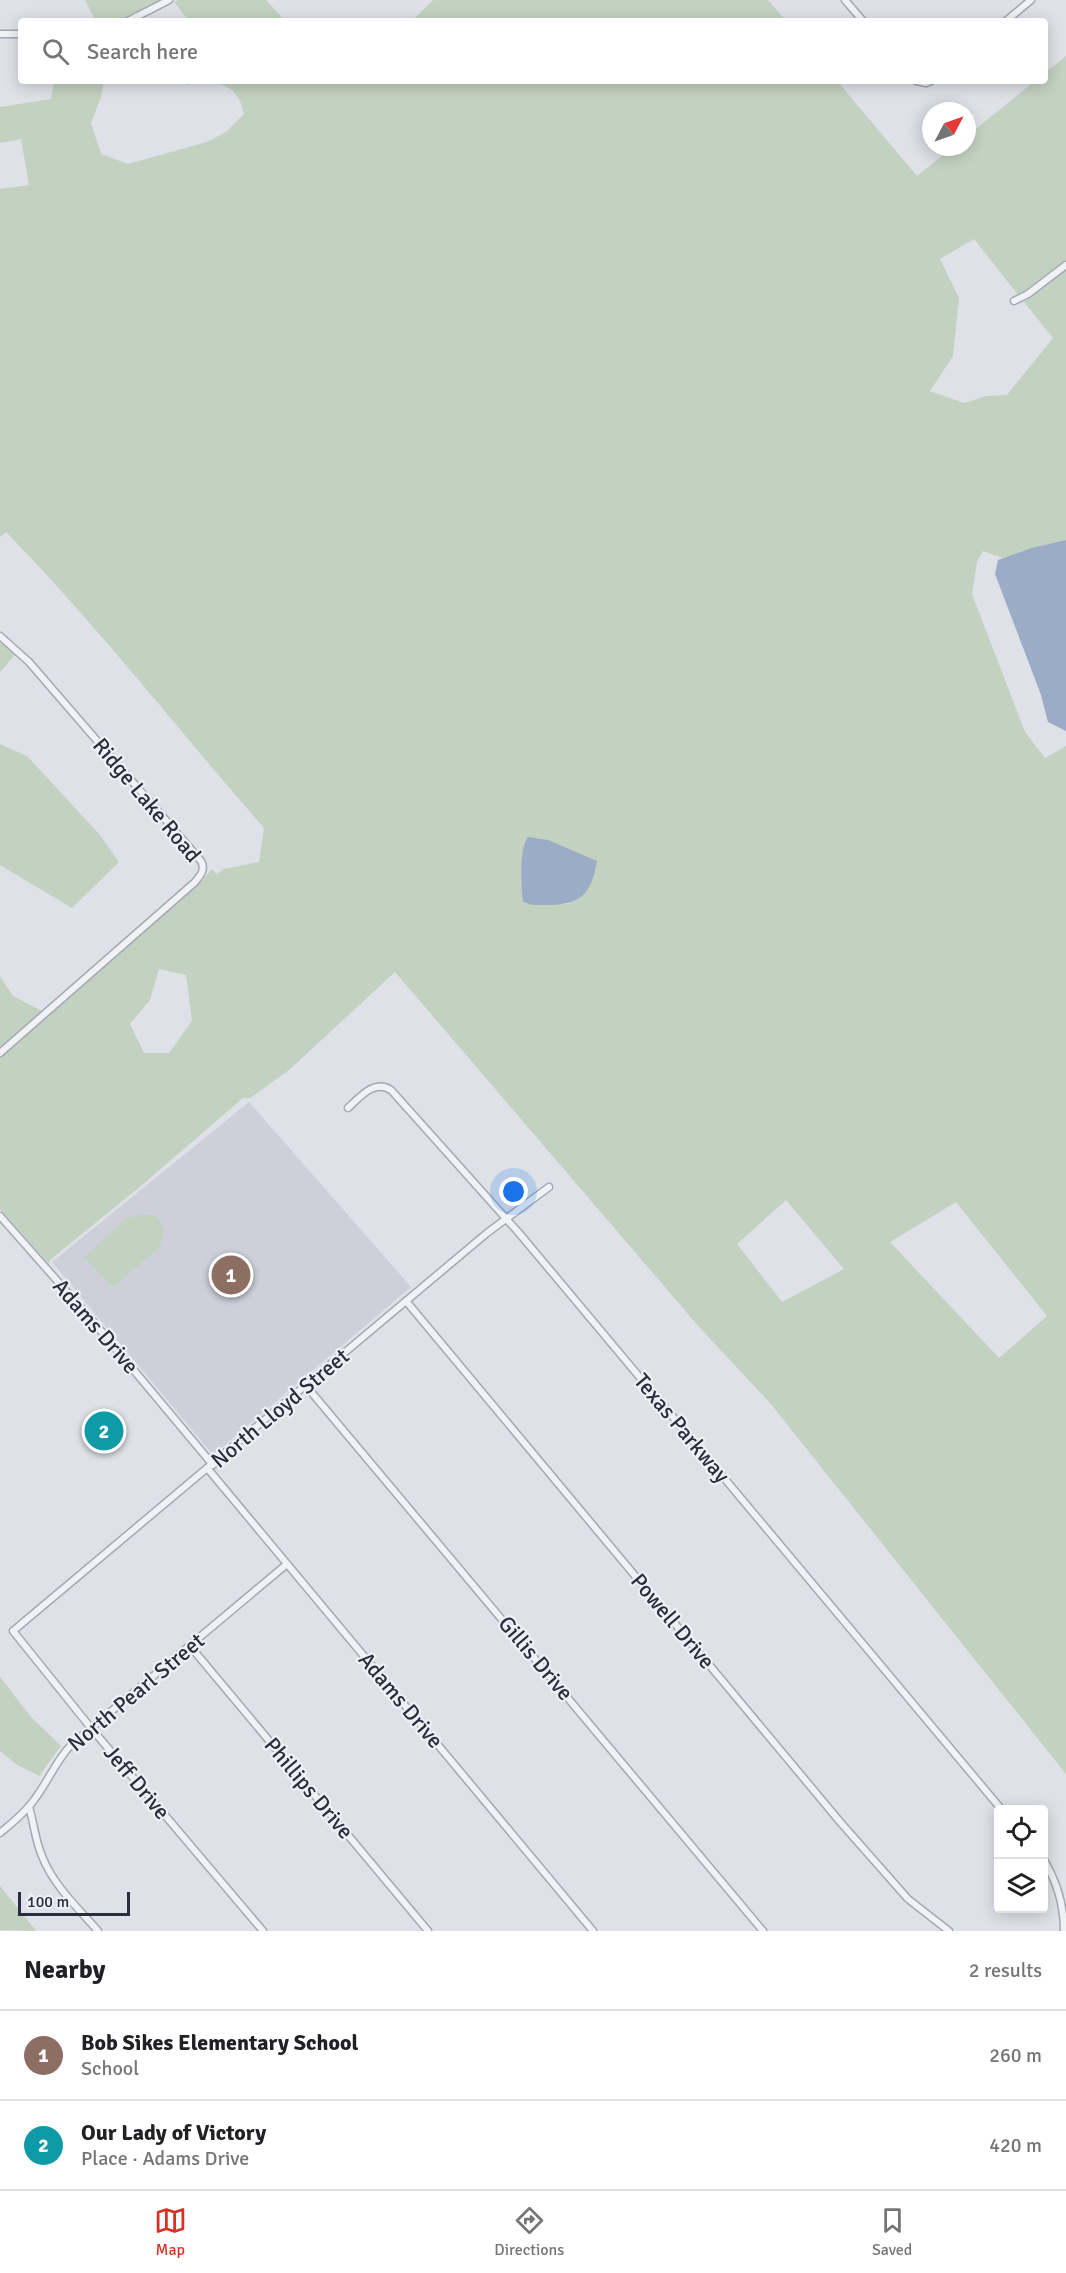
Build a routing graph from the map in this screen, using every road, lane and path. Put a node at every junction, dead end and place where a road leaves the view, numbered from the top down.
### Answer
1 (170, 0) edge
2 (845, 0) edge
3 (1031, 0) edge
4 (134, 18) edge
5 (860, 18) edge
6 (1010, 18) edge
7 (18, 33) edge
8 (0, 34) edge
9 (1066, 265) edge
10 (1014, 301) dead end
11 (0, 636) edge
12 (0, 1053) edge
13 (348, 1108) dead end
14 (549, 1187) dead end
15 (0, 1216) edge
16 (506, 1220) junction
17 (406, 1301) junction
18 (307, 1387) junction
19 (210, 1467) junction
20 (287, 1564) junction
21 (13, 1631) joint
22 (190, 1646) junction
23 (91, 1728) junction
24 (999, 1805) edge
25 (29, 1807) junction
26 (0, 1833) edge
27 (1048, 1867) edge
28 (944, 1930) edge
29 (98, 1931) edge
30 (263, 1931) edge
31 (428, 1931) edge
32 (593, 1931) edge
33 (763, 1931) edge
34 (1064, 1931) edge

1 - 4 street
2 - 5 street
3 - 6 street
7 - 8 street
9 - 10 street
11 - 12 street, Ridge Lake Road
13 - 16 street, Texas Parkway
14 - 16 street, North Lloyd Street
15 - 19 street, Adams Drive
16 - 17 street, North Lloyd Street
16 - 24 street, Texas Parkway
17 - 18 street, North Lloyd Street
17 - 28 street, Powell Drive
18 - 19 street, North Lloyd Street
18 - 33 street, Gillis Drive
19 - 20 street, Adams Drive
19 - 21 street, North Lloyd Street
20 - 22 street, North Pearl Street
20 - 32 street, Adams Drive
21 - 23 street, Jeff Drive
22 - 23 street, North Pearl Street
22 - 31 street, Phillips Drive
23 - 25 street, North Pearl Street
23 - 30 street, Jeff Drive
25 - 26 street, North Pearl Street
25 - 29 street
27 - 34 street

